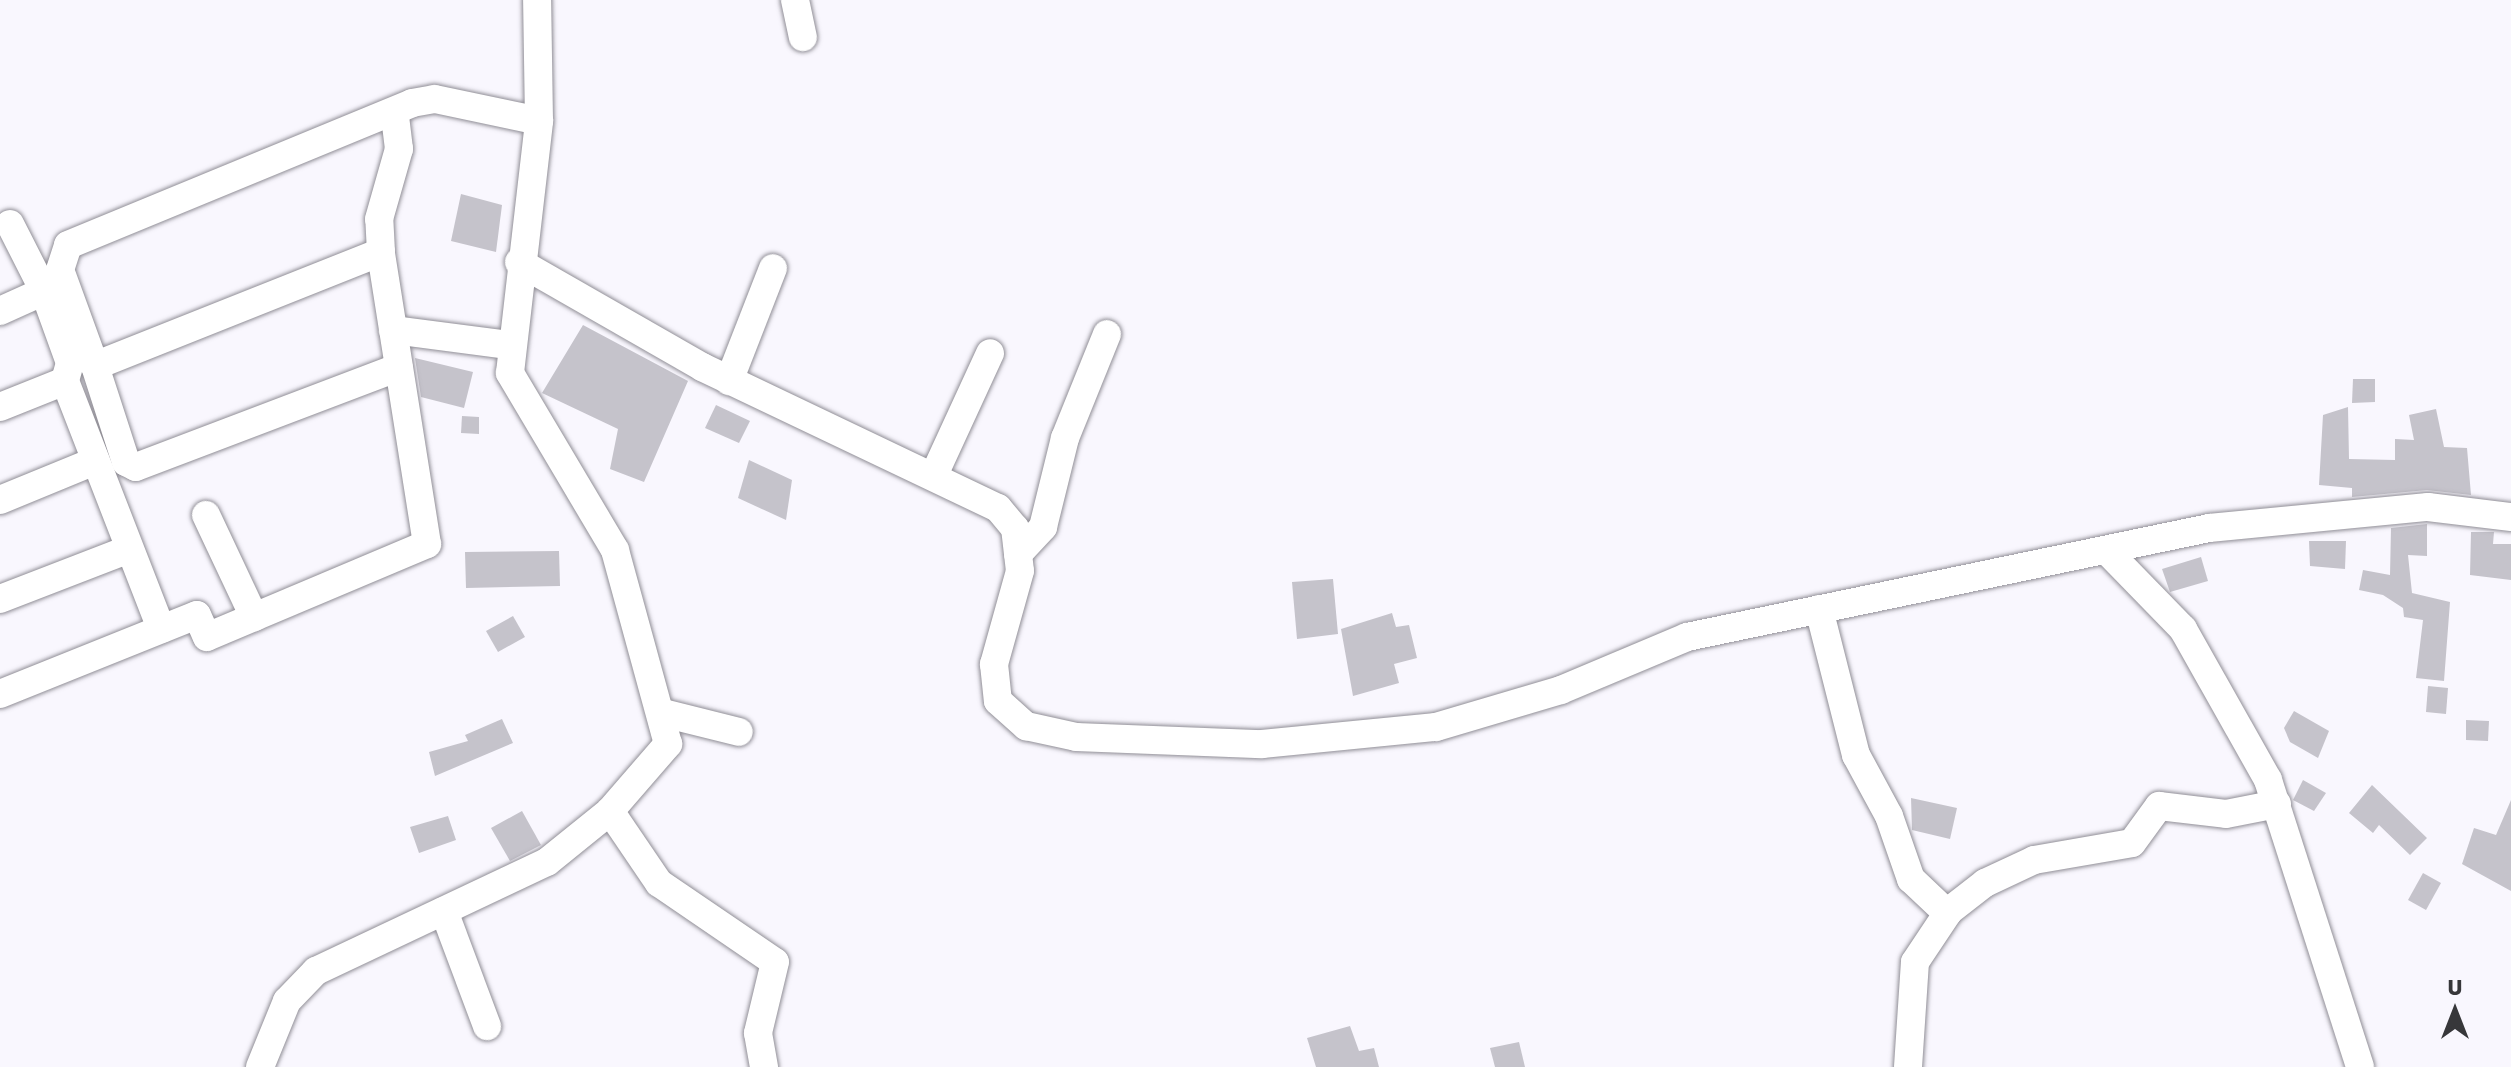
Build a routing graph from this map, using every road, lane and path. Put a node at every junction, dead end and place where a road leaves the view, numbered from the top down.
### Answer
1 (537, 0) edge
2 (795, 0) edge
3 (803, 37) dead end
4 (395, 115) junction
5 (539, 121) junction
6 (10, 224) dead end
7 (381, 252) junction
8 (519, 262) junction
9 (773, 268) dead end
10 (44, 291) junction
11 (0, 311) edge
12 (393, 330) junction
13 (1107, 334) dead end
14 (508, 345) junction
15 (990, 353) dead end
16 (95, 366) junction
17 (399, 367) junction
18 (65, 381) junction
19 (729, 381) junction
20 (0, 407) edge
21 (95, 461) junction
22 (934, 475) junction
23 (0, 500) edge
24 (206, 515) dead end
25 (2511, 517) edge
26 (127, 550) junction
27 (1018, 554) junction
28 (2110, 554) junction
29 (0, 599) edge
30 (1819, 609) junction
31 (254, 617) junction
32 (161, 629) junction
33 (0, 694) edge
34 (663, 713) junction
35 (739, 732) dead end
36 (2277, 804) junction
37 (610, 811) junction
38 (444, 911) junction
39 (1947, 913) junction
40 (487, 1026) dead end
41 (260, 1067) edge
42 (764, 1067) edge
43 (1908, 1067) edge
44 (2360, 1067) edge

1 - 5 street
2 - 3 street
4 - 5 street
4 - 7 street
4 - 16 street
5 - 8 street
6 - 10 street
7 - 12 street
7 - 16 street
8 - 14 street
8 - 19 street
9 - 19 street
10 - 11 street
10 - 18 street
12 - 14 street
12 - 17 street
13 - 27 street
14 - 34 street
15 - 22 street
16 - 17 street
17 - 31 street
18 - 20 street
18 - 21 street
19 - 22 street
21 - 23 street
21 - 26 street
22 - 27 street
24 - 31 street
25 - 28 street
26 - 29 street
26 - 32 street
27 - 30 street
28 - 30 street
28 - 36 street
30 - 39 street
31 - 32 street
32 - 33 street
34 - 35 street
34 - 37 street
36 - 39 street
36 - 44 street
37 - 38 street
37 - 42 street
38 - 40 street
38 - 41 street
39 - 43 street

